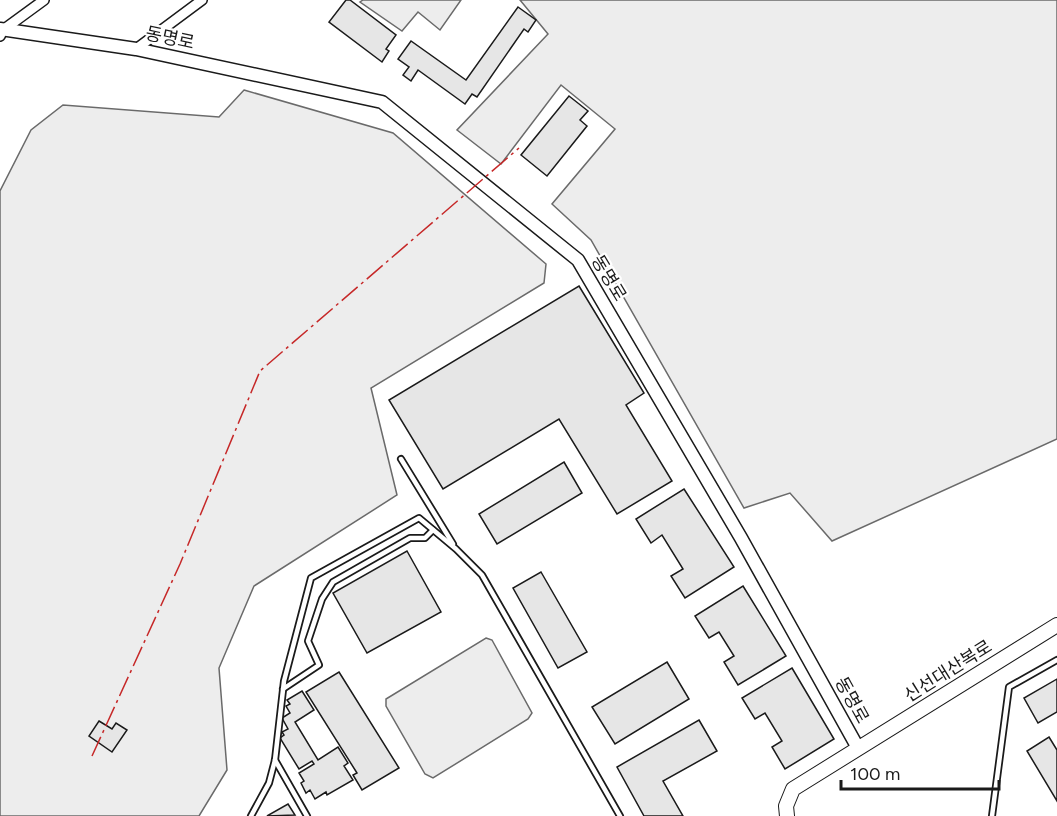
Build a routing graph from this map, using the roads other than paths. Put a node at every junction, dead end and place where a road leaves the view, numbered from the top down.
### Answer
1 (44, 0) edge
2 (202, 0) edge
3 (1, 32) edge
4 (136, 49) junction
5 (401, 459) dead end
6 (433, 530) junction
7 (456, 549) junction
8 (1057, 625) edge
9 (1057, 660) edge
10 (283, 689) junction
11 (858, 748) junction
12 (275, 760) junction
13 (251, 816) edge
14 (307, 816) edge
15 (620, 816) edge
16 (786, 816) edge
17 (992, 816) edge

1 - 3 street
2 - 4 street
3 - 4 street, 동명로
4 - 11 street, 동명로
5 - 7 lane
6 - 7 lane
6 - 10 lane
6 - 10 lane
7 - 15 lane
8 - 11 main road, 신선대산복로
9 - 17 lane
10 - 12 lane
11 - 16 main road, 동명로
12 - 13 lane
12 - 14 lane

